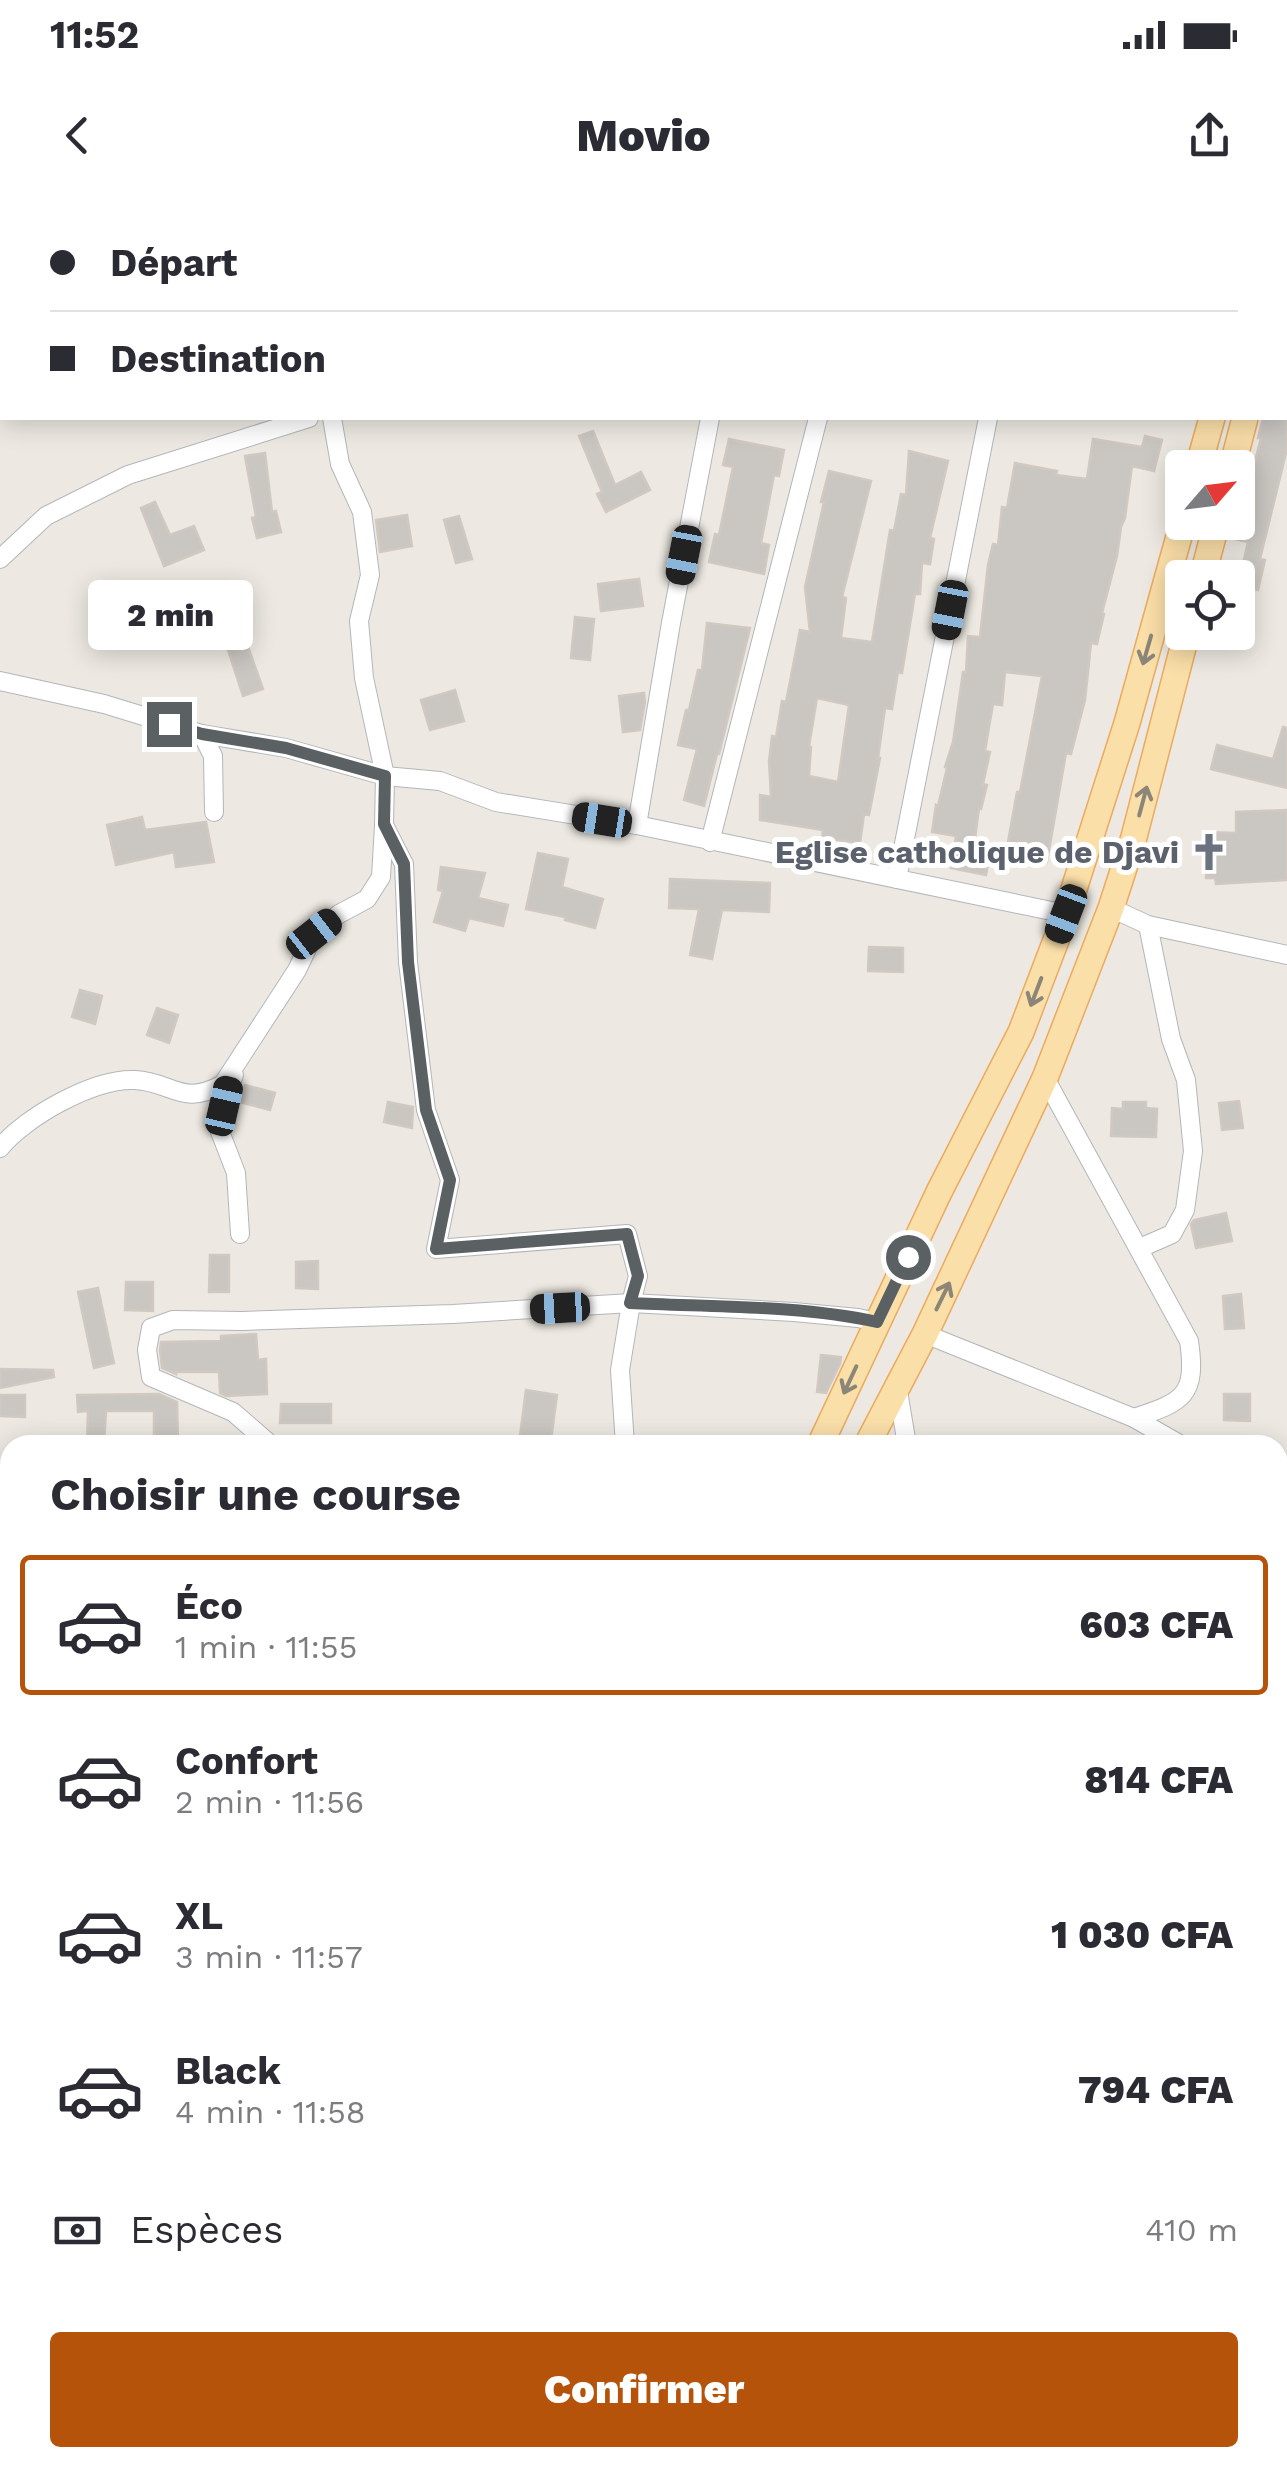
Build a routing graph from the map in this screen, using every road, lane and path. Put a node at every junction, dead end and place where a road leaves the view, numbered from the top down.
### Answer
1 (303, 420) edge
2 (332, 420) edge
3 (710, 420) edge
4 (817, 420) edge
5 (988, 420) edge
6 (1211, 420) edge
7 (1244, 420) edge
8 (1203, 450) edge
9 (1237, 450) edge
10 (1177, 540) edge
11 (0, 559) edge
12 (1182, 650) edge
13 (0, 680) edge
14 (202, 734) junction
15 (385, 776) junction
16 (214, 812) dead end
17 (384, 824) junction
18 (636, 826) junction
19 (710, 842) junction
20 (897, 879) junction
21 (1112, 908) junction
22 (1066, 914) junction
23 (1148, 925) junction
24 (1287, 955) edge
25 (257, 1030) junction
26 (1046, 1078) junction
27 (0, 1148) edge
28 (240, 1234) dead end
29 (1140, 1248) junction
30 (630, 1303) junction
31 (877, 1322) junction
32 (924, 1334) junction
33 (897, 1384) junction
34 (1134, 1418) junction
35 (259, 1435) edge
36 (624, 1435) edge
37 (825, 1435) edge
38 (872, 1435) edge
39 (906, 1435) edge
40 (1164, 1435) edge

1 - 11 street
2 - 15 street
3 - 18 street
4 - 19 street
5 - 20 street
6 - 8 main road
7 - 9 main road
10 -> 22 main road
21 -> 12 main road
13 - 14 street
14 - 15 street
14 - 16 street
15 - 17 street
15 - 18 street
17 - 25 street
17 - 30 street
18 - 19 street
19 - 20 street
20 - 22 street
21 - 23 street
21 - 26 main road
22 -> 31 main road
23 - 24 street
23 - 29 street
25 - 27 street
25 - 28 street
26 - 29 street
32 -> 26 main road
29 - 34 street
30 - 31 street
30 - 35 street
30 - 36 street
31 -> 37 main road
32 - 33 main road
32 - 34 street
33 - 38 main road
33 - 39 street
34 - 40 street

